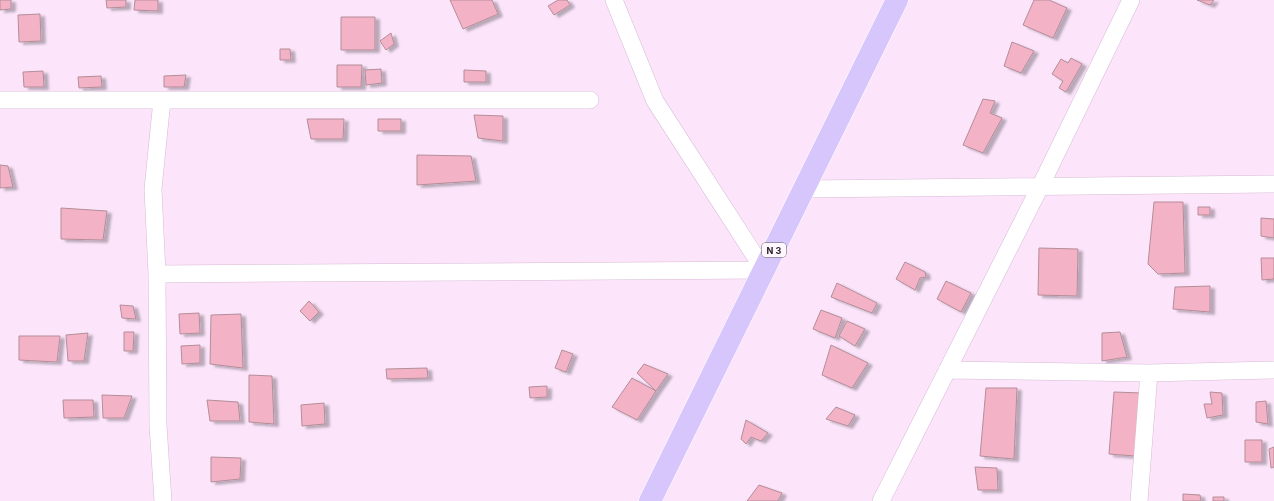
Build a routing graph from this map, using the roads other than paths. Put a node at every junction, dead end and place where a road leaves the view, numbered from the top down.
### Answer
1 (614, 0) edge
2 (898, 0) edge
3 (1131, 0) edge
4 (0, 100) edge
5 (162, 100) junction
6 (590, 100) dead end
7 (1274, 184) edge
8 (1040, 187) junction
9 (804, 190) junction
10 (764, 270) junction
11 (157, 274) junction
12 (947, 370) junction
13 (1274, 370) edge
14 (1150, 373) junction
15 (163, 501) edge
16 (650, 501) edge
17 (881, 501) edge
18 (1139, 501) edge

1 - 10 street
2 - 9 main road, N 3
3 - 8 street
4 - 5 street
5 - 6 street
5 - 11 street
7 - 8 street
8 - 9 street
8 - 12 street
9 - 10 main road, N 3
10 - 11 street
10 - 16 main road, N 3
11 - 15 street
12 - 14 street
12 - 17 street
13 - 14 street
14 - 18 street

